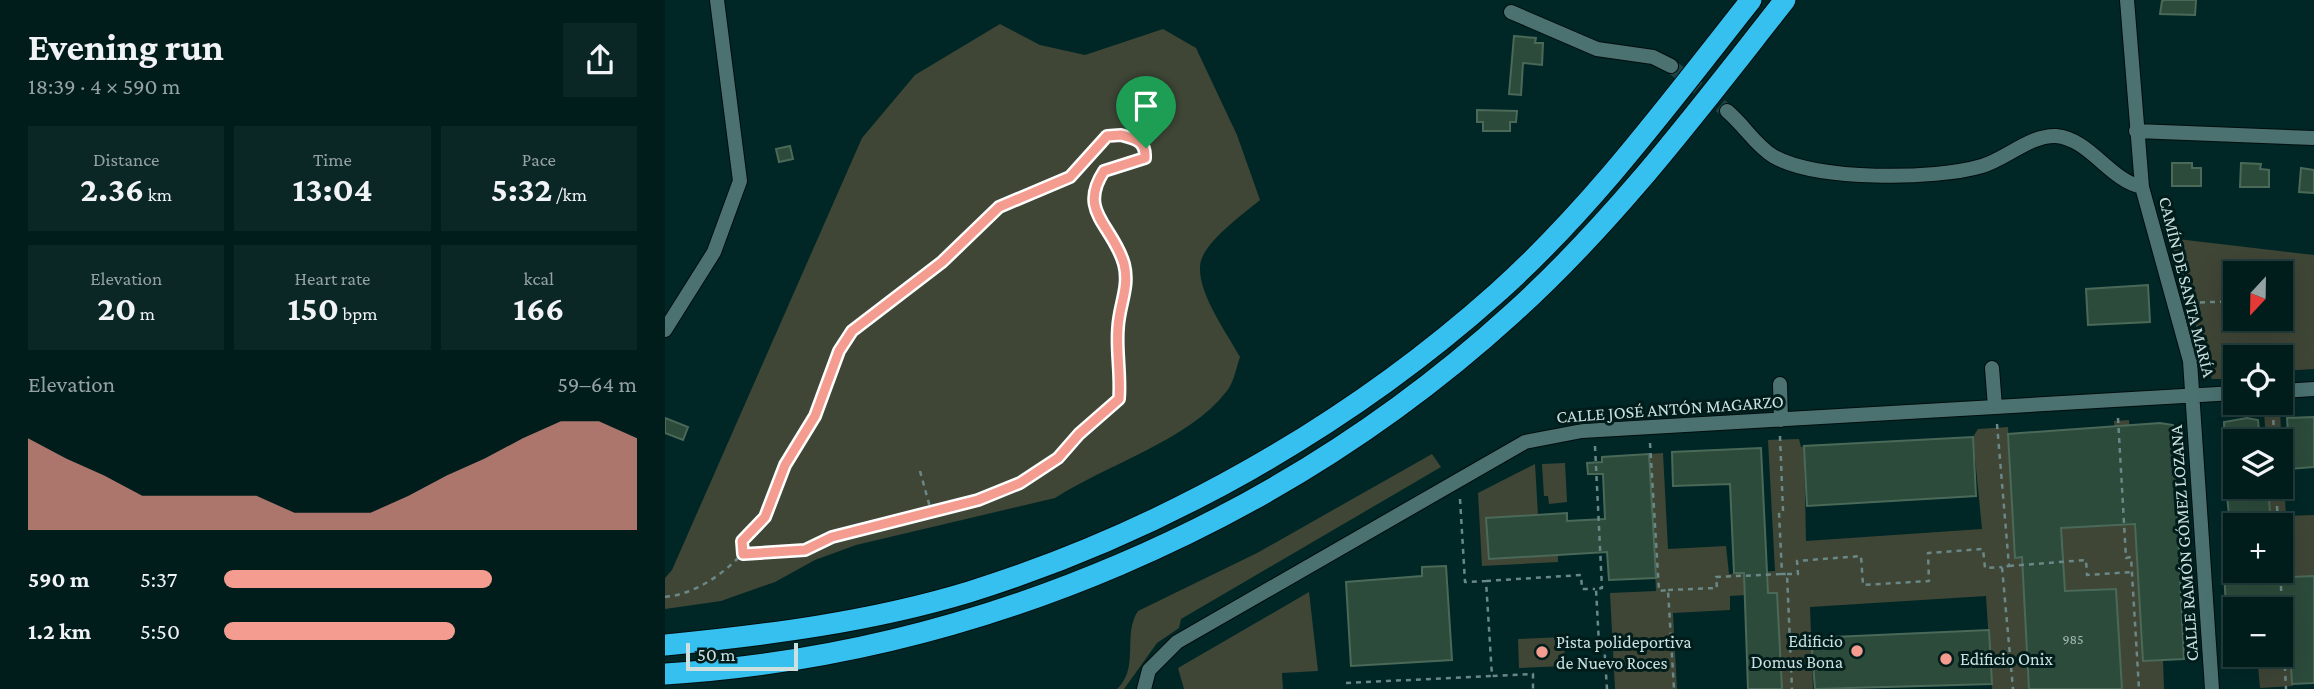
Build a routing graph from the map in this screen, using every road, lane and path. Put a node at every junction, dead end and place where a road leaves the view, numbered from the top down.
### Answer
1 (717, 0) edge
2 (1751, 0) edge
3 (1784, 0) edge
4 (2127, 0) edge
5 (1511, 12) dead end
6 (1671, 66) tunnel mouth
7 (1727, 111) tunnel mouth
8 (2136, 131) junction
9 (2314, 138) edge
10 (2141, 187) junction
11 (2293, 297) edge
12 (2299, 297) dead end
13 (2223, 301) edge
14 (2183, 303) dead end
15 (665, 331) edge
16 (1992, 368) dead end
17 (1780, 384) dead end
18 (2314, 389) edge
19 (2293, 390) edge
20 (2223, 394) edge
21 (2194, 396) junction
22 (1995, 407) junction
23 (2118, 418) dead end
24 (1781, 419) junction
25 (1997, 424) dead end
26 (1780, 436) dead end
27 (1650, 443) dead end
28 (1595, 446) dead end
29 (920, 471) dead end
30 (1461, 499) dead end
31 (931, 511) junction
32 (743, 554) junction
33 (2009, 566) junction
34 (2002, 567) junction
35 (2132, 572) junction
36 (1782, 574) junction
37 (1787, 574) junction
38 (1486, 581) junction
39 (2281, 583) edge
40 (1596, 589) junction
41 (1668, 590) junction
42 (665, 597) edge
43 (665, 645) edge
44 (665, 675) edge
45 (1492, 676) junction
46 (1346, 683) dead end
47 (1144, 689) edge
48 (1533, 689) edge
49 (1607, 689) edge
50 (1674, 689) edge
51 (1792, 689) edge
52 (2013, 689) edge
53 (2139, 689) edge
54 (2212, 689) edge
55 (2286, 689) edge

1 - 15 street
2 - 43 highway
3 - 44 highway
4 - 8 street, CAMÍN DE SANTA MARÍA
5 - 6 street
7 - 10 street
8 - 9 street
8 - 10 street, CAMÍN DE SANTA MARÍA
10 - 21 street, CAMÍN DE SANTA MARÍA
11 - 12 path
13 - 14 path
16 - 22 street
17 - 24 street
18 - 19 street
20 - 21 street, CALLE JOSÉ ANTÓN MAGARZO
21 - 22 street, CALLE JOSÉ ANTÓN MAGARZO
21 - 54 street, CALLE RAMÓN GÓMEZ LOZANA
22 - 24 street, CALLE JOSÉ ANTÓN MAGARZO
23 - 35 path
24 - 47 street, CALLE JOSÉ ANTÓN MAGARZO
25 - 33 path
26 - 36 path
27 - 41 path
28 - 40 path
29 - 31 path
30 - 38 path
31 - 32 path
31 - 32 path
32 - 42 path
33 - 34 path
33 - 35 path
34 - 37 path
34 - 52 path
35 - 53 path
36 - 37 path
36 - 41 path
37 - 51 path
38 - 40 path
38 - 45 path
39 - 55 path
40 - 49 path
41 - 50 path
45 - 46 path
45 - 48 path

